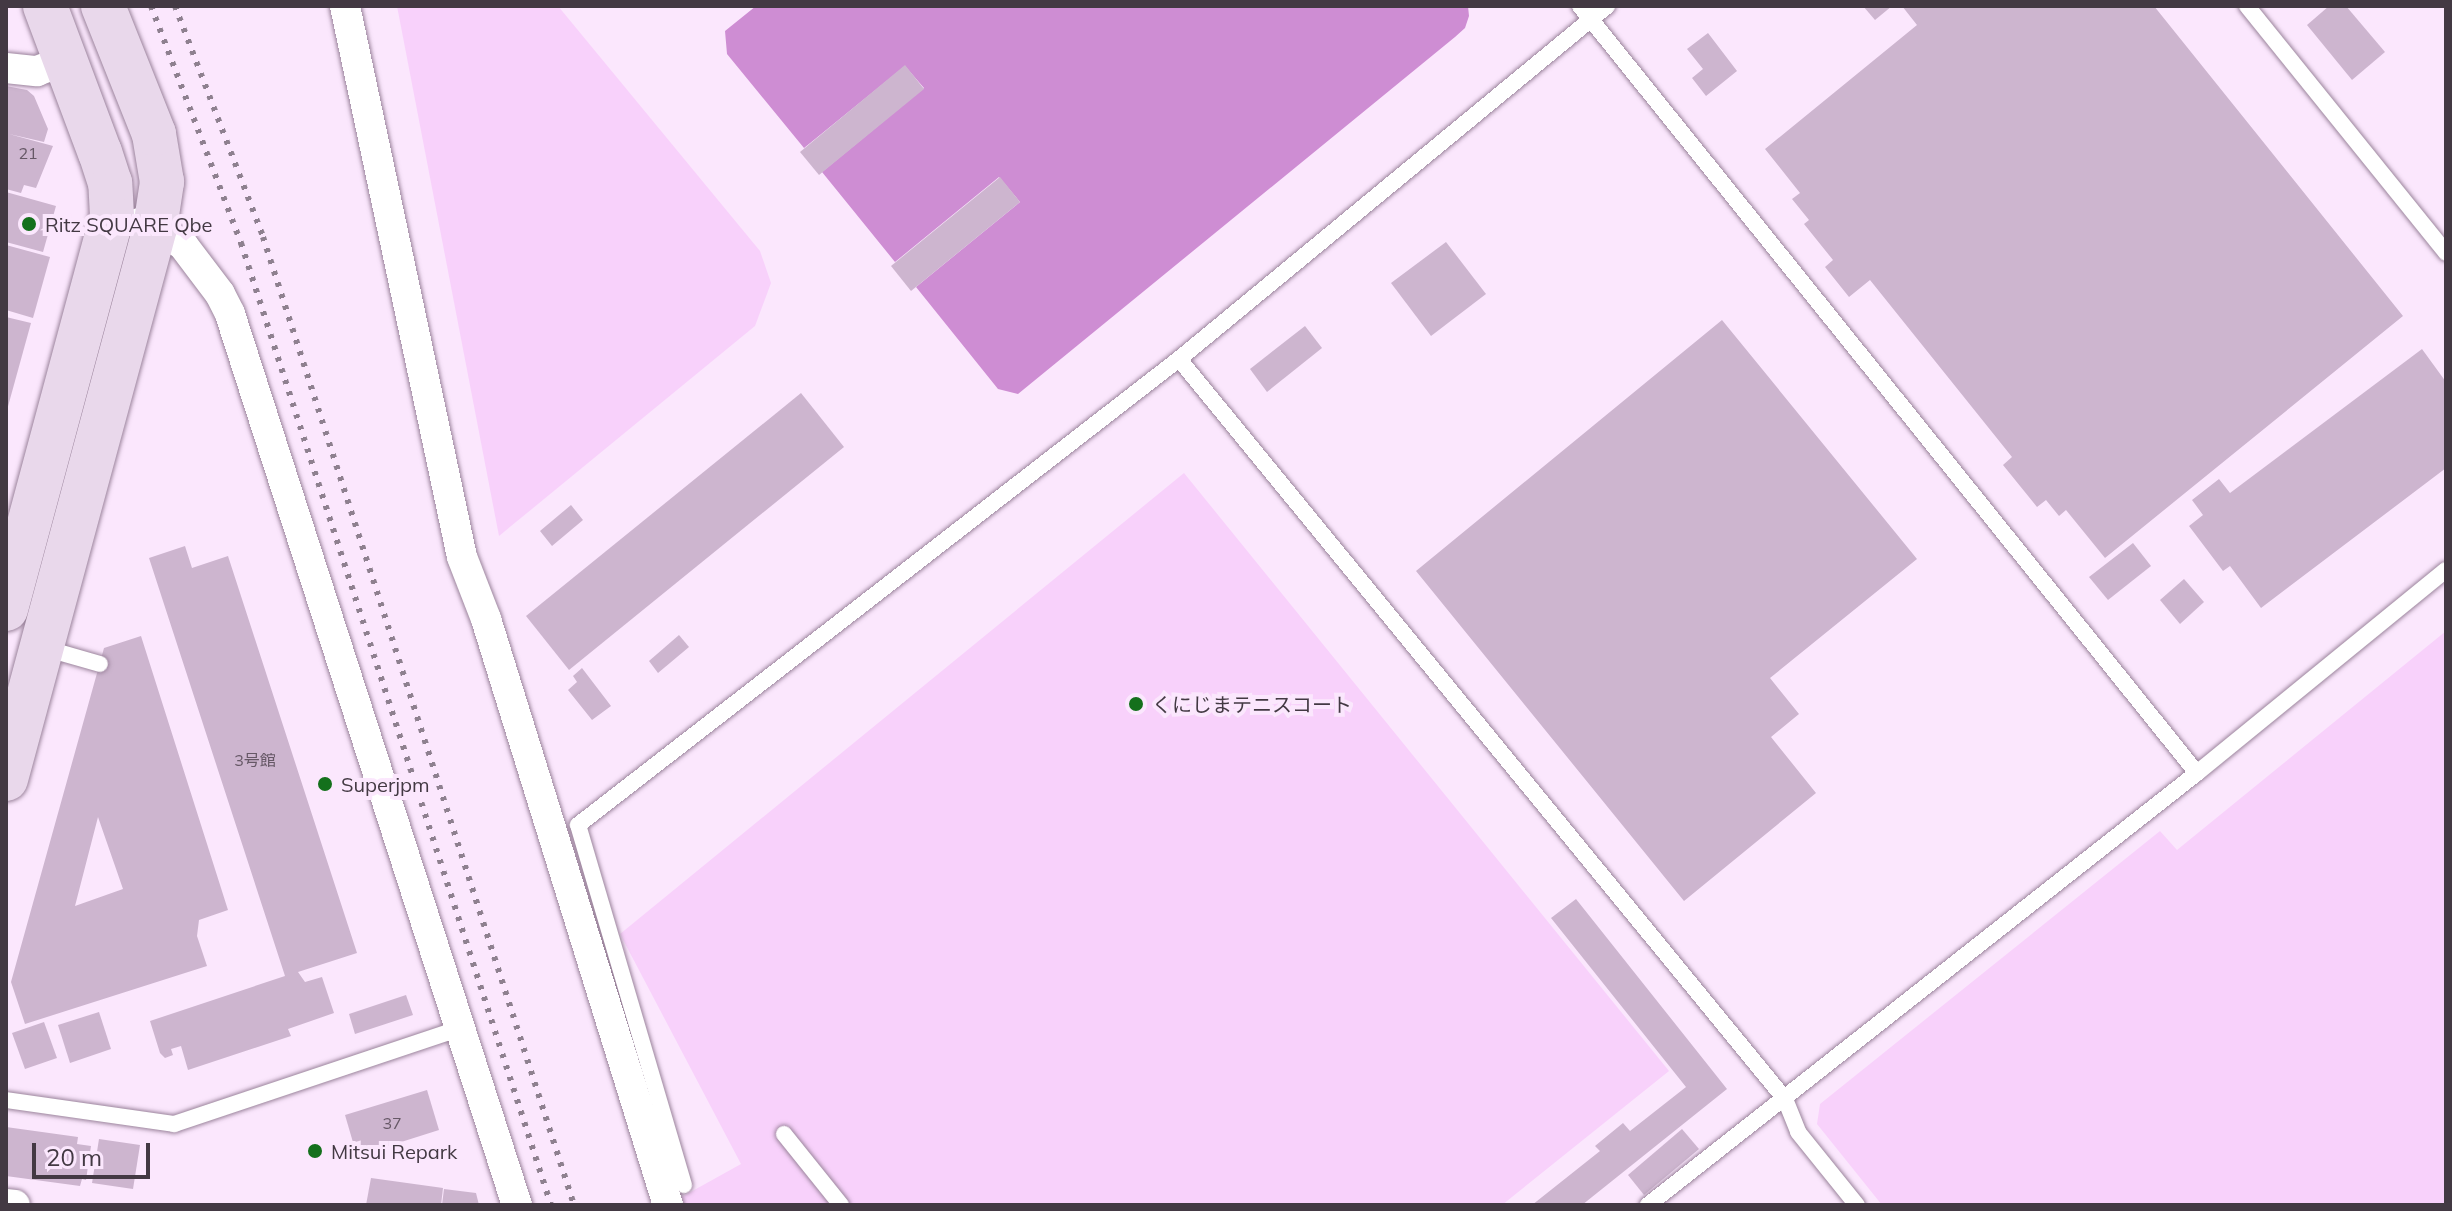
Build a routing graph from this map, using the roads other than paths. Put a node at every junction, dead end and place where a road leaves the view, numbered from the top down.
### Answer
1 (45, 6) edge
2 (103, 6) edge
3 (345, 6) edge
4 (1607, 6) edge
5 (2247, 6) edge
6 (1585, 12) edge
7 (65, 60) junction
8 (6, 68) edge
9 (112, 216) junction
10 (155, 228) junction
11 (2446, 253) edge
12 (1179, 359) junction
13 (2446, 570) edge
14 (6, 609) edge
15 (42, 648) junction
16 (100, 664) dead end
17 (2197, 773) junction
18 (6, 779) edge
19 (461, 1028) junction
20 (1785, 1099) junction
21 (6, 1100) edge
22 (784, 1134) dead end
23 (676, 1195) edge
24 (6, 1204) edge
25 (15, 1205) edge
26 (517, 1205) edge
27 (841, 1205) edge
28 (1648, 1205) edge
29 (1857, 1205) edge

1 - 7 street
2 - 10 street
3 - 23 street
4 - 6 lane
5 - 11 lane
6 - 12 lane
6 - 17 lane
7 - 8 street
7 - 9 street
9 - 10 street
9 - 14 street
10 - 15 street
10 - 19 street
12 - 20 lane
12 - 23 lane
13 - 17 lane
15 - 16 lane
15 - 18 street
17 - 20 lane
19 - 21 lane
19 - 26 street
20 - 28 lane
20 - 29 lane
22 - 27 lane
24 - 25 street

